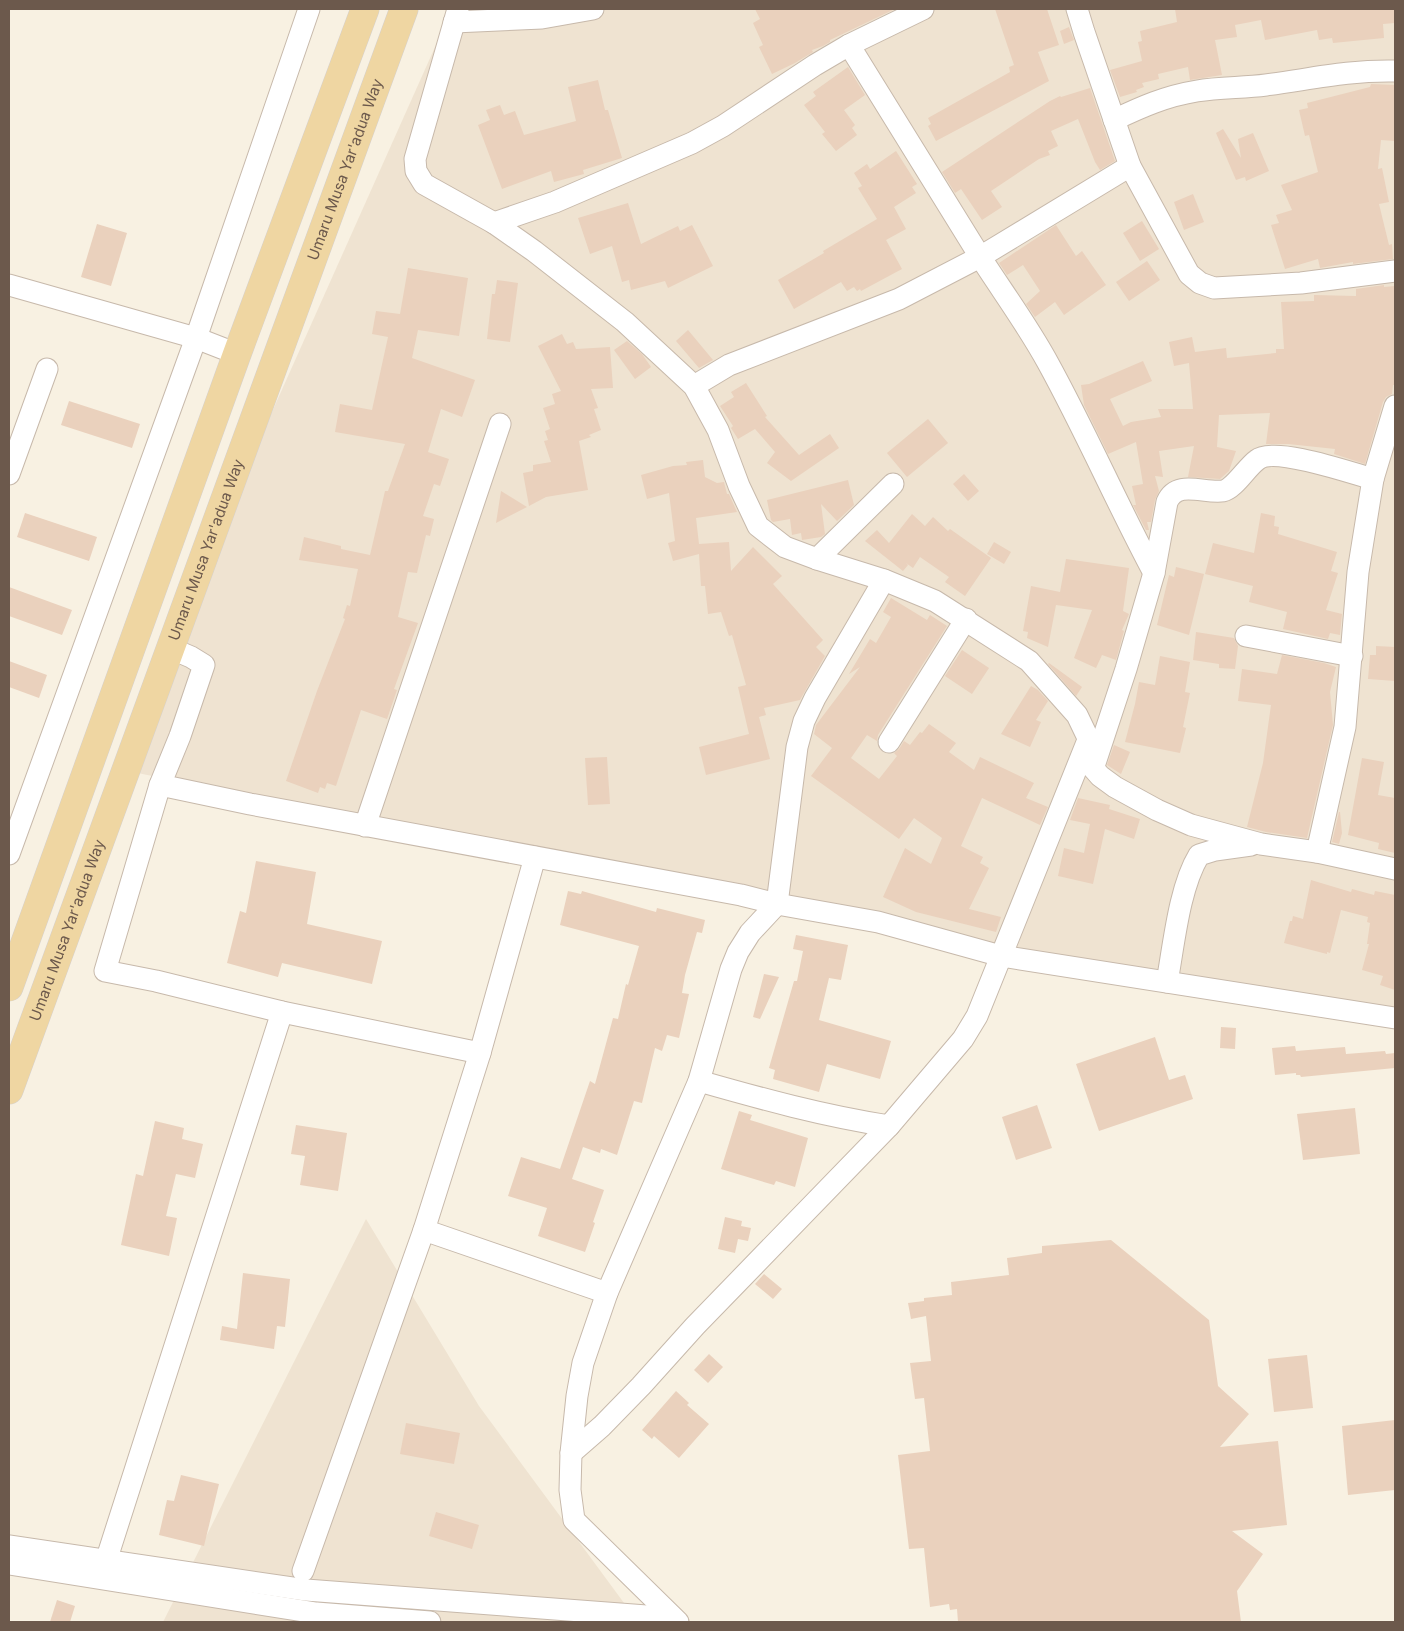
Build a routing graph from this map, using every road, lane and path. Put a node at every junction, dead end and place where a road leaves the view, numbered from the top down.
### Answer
1 (310, 9) edge
2 (365, 9) edge
3 (404, 9) edge
4 (593, 9) edge
5 (923, 9) edge
6 (1077, 9) edge
7 (456, 15) edge
8 (849, 45) junction
9 (1395, 71) edge
10 (1114, 120) junction
11 (1130, 166) junction
12 (494, 223) junction
13 (980, 257) junction
14 (1395, 271) edge
15 (9, 285) edge
16 (196, 338) junction
17 (237, 354) junction
18 (47, 369) dead end
19 (694, 386) junction
20 (1395, 406) edge
21 (500, 424) dead end
22 (9, 474) edge
23 (1373, 479) junction
24 (893, 484) dead end
25 (816, 559) junction
26 (1154, 574) junction
27 (884, 580) junction
28 (966, 619) junction
29 (1246, 636) dead end
30 (170, 648) junction
31 (1352, 656) junction
32 (1089, 740) junction
33 (889, 742) dead end
34 (1093, 768) junction
35 (160, 785) junction
36 (365, 826) junction
37 (1261, 844) junction
38 (1317, 852) junction
39 (9, 854) edge
40 (535, 857) junction
41 (1395, 869) edge
42 (777, 904) junction
43 (1001, 956) junction
44 (1167, 982) junction
45 (9, 987) edge
46 (282, 1012) junction
47 (1395, 1018) edge
48 (480, 1053) junction
49 (699, 1081) junction
50 (9, 1090) edge
51 (889, 1126) junction
52 (424, 1230) junction
53 (606, 1293) junction
54 (571, 1453) junction
55 (9, 1546) edge
56 (106, 1561) junction
57 (9, 1564) edge
58 (303, 1571) dead end
59 (676, 1620) edge
60 (430, 1622) edge

1 - 16 street
2 - 17 main road
3 - 30 main road, Umaru Musa Yar'adua Way
4 - 7 street
5 - 8 street
6 - 10 street
7 - 12 street
8 - 12 street
8 - 13 street
9 - 10 street
10 - 11 street
11 - 13 street
11 - 14 street
12 - 19 street
13 - 19 street
13 - 26 street
15 - 16 street
16 - 17 street
16 - 39 street
17 - 45 main road
18 - 22 street
19 - 25 street
20 - 23 street
21 - 36 street
23 - 26 street
23 - 31 street
24 - 25 street
25 - 27 street
26 - 34 street
27 - 28 street
27 - 42 street
28 - 32 street
28 - 33 street
29 - 31 street
30 - 35 street
30 - 50 main road, Umaru Musa Yar'adua Way
31 - 38 street
32 - 34 street
32 - 43 street
34 - 37 street
35 - 36 street
35 - 46 street
36 - 40 street
37 - 38 street
37 - 44 street
38 - 41 street
40 - 42 street
40 - 48 street
42 - 43 street
42 - 49 street
43 - 44 street
43 - 51 street
44 - 47 street
46 - 48 street
46 - 56 street
48 - 52 street
49 - 51 street
49 - 53 street
51 - 54 street
52 - 53 street
52 - 58 street
53 - 54 street
54 - 59 street
55 - 56 street
56 - 59 street
57 - 60 street

